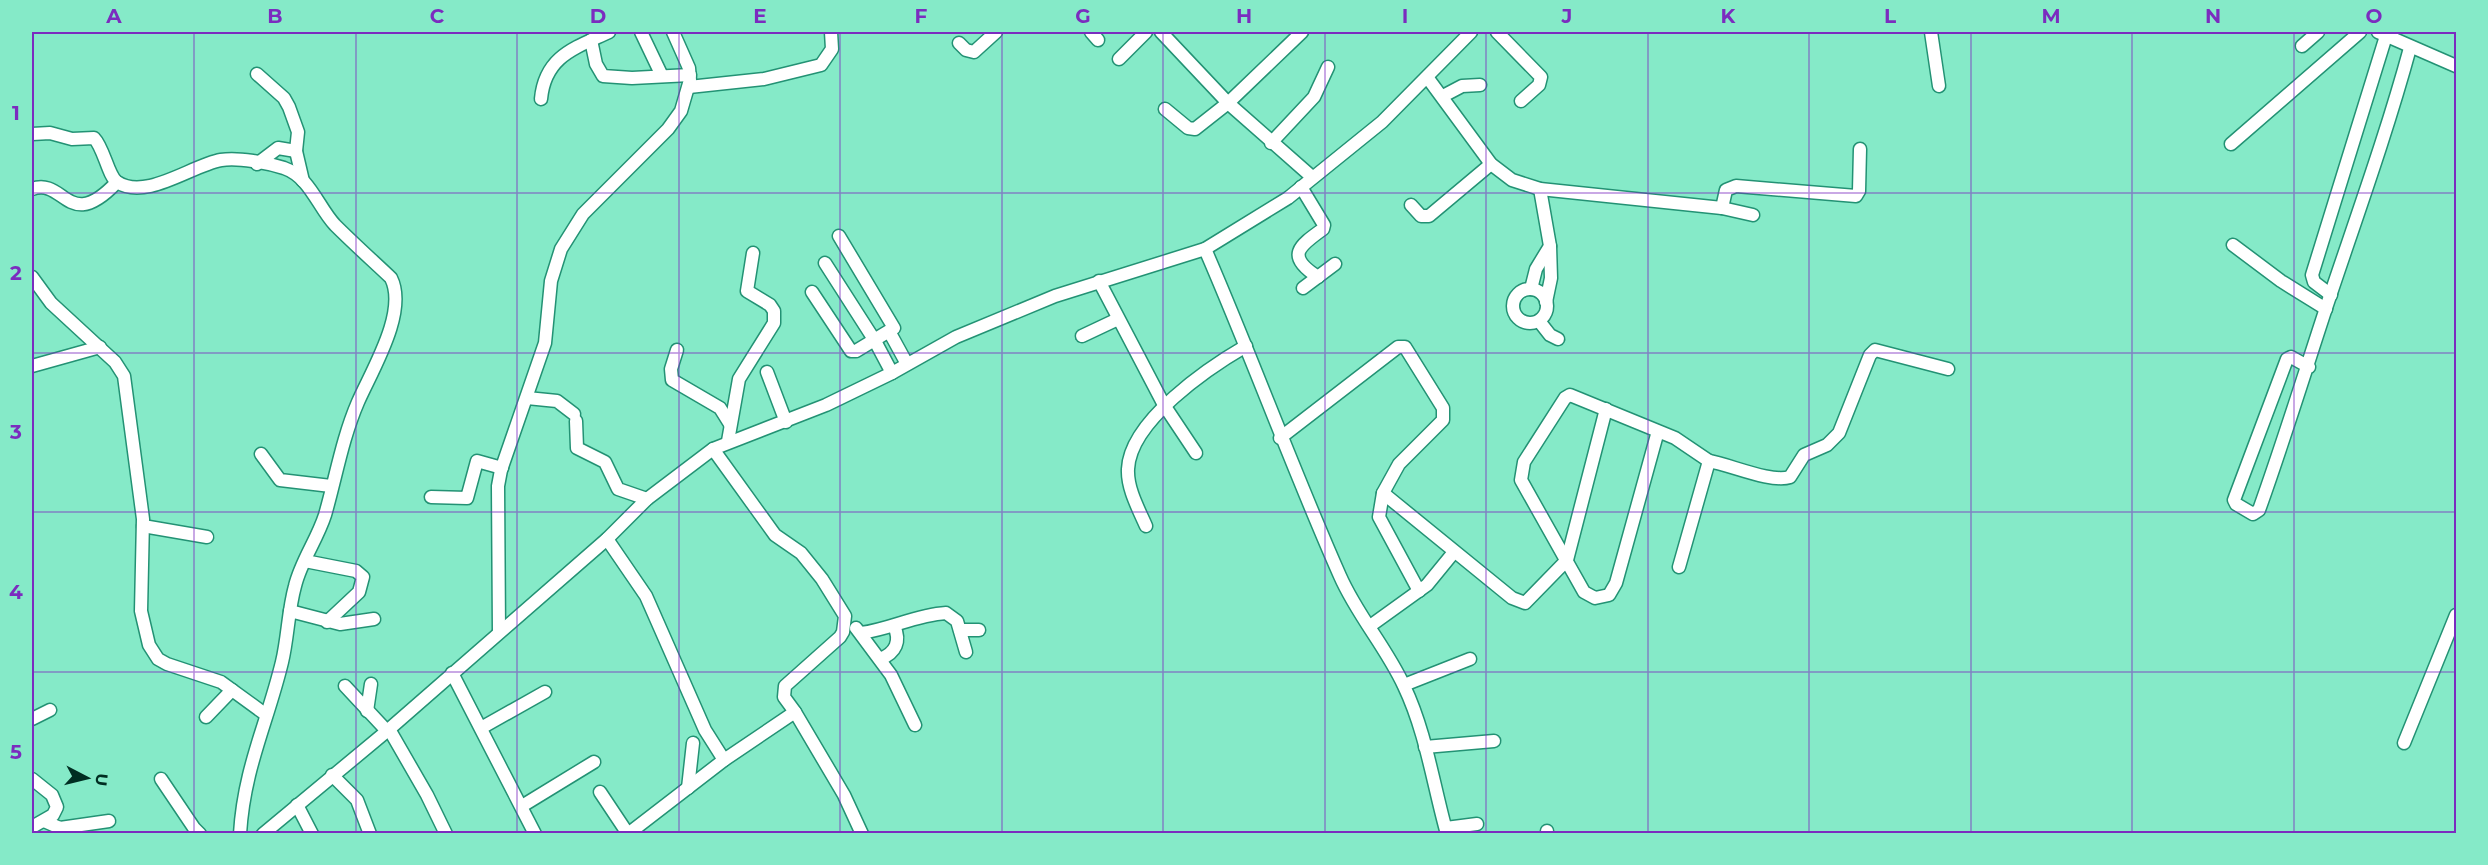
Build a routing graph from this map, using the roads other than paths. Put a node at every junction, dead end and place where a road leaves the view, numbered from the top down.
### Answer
1 (609, 32) edge
2 (641, 32) edge
3 (674, 32) edge
4 (831, 32) edge
5 (996, 32) edge
6 (1146, 32) edge
7 (1161, 32) edge
8 (1302, 32) edge
9 (1471, 32) edge
10 (1497, 32) edge
11 (1931, 32) edge
12 (2318, 32) edge
13 (2360, 32) edge
14 (2382, 34) edge
15 (591, 40) junction
16 (959, 43) dead end
17 (2302, 46) dead end
18 (2410, 48) junction
19 (1119, 59) dead end
20 (2457, 66) edge
21 (1328, 67) dead end
22 (257, 74) dead end
23 (662, 76) junction
24 (1427, 77) junction
25 (689, 81) junction
26 (1480, 85) dead end
27 (1940, 86) dead end
28 (1443, 96) junction
29 (541, 99) dead end
30 (1521, 101) dead end
31 (1228, 103) junction
32 (1165, 109) dead end
33 (32, 134) edge
34 (1271, 143) junction
35 (2231, 144) dead end
36 (1860, 149) dead end
37 (296, 151) junction
38 (257, 164) junction
39 (1491, 164) junction
40 (1312, 177) junction
41 (303, 181) junction
42 (117, 182) junction
43 (1301, 187) junction
44 (32, 189) edge
45 (1540, 189) junction
46 (1411, 205) dead end
47 (1722, 208) junction
48 (1753, 215) dead end
49 (839, 236) dead end
50 (2233, 245) dead end
51 (1550, 246) junction
52 (1205, 249) junction
53 (753, 253) dead end
54 (825, 263) dead end
55 (1335, 264) dead end
56 (32, 277) edge
57 (1318, 277) junction
58 (1099, 281) junction
59 (1303, 288) dead end
60 (1531, 289) junction
61 (812, 292) dead end
62 (2331, 295) junction
63 (1546, 302) junction
64 (2326, 309) junction
65 (1118, 318) junction
66 (1539, 321) junction
67 (890, 333) junction
68 (1082, 336) dead end
69 (1558, 339) dead end
70 (875, 341) junction
71 (1246, 346) junction
72 (100, 347) junction
73 (677, 350) dead end
74 (907, 364) junction
75 (32, 366) edge
76 (2309, 367) junction
77 (1948, 369) dead end
78 (767, 372) dead end
79 (892, 373) junction
80 (526, 398) junction
81 (1164, 405) junction
82 (1606, 409) junction
83 (786, 422) junction
84 (730, 424) junction
85 (1658, 431) junction
86 (1280, 438) junction
87 (728, 441) junction
88 (713, 449) junction
89 (1196, 453) dead end
90 (261, 454) dead end
91 (1709, 461) junction
92 (501, 468) junction
93 (331, 486) junction
94 (1383, 494) junction
95 (431, 497) dead end
96 (647, 499) junction
97 (143, 526) junction
98 (1146, 526) dead end
99 (207, 537) dead end
100 (607, 539) junction
101 (1454, 552) junction
102 (1567, 560) junction
103 (305, 561) junction
104 (1680, 567) dead end
105 (1419, 591) junction
106 (290, 611) junction
107 (2457, 615) edge
108 (845, 616) junction
109 (374, 619) dead end
110 (327, 622) junction
111 (894, 626) junction
112 (1370, 626) junction
113 (960, 630) junction
114 (979, 630) dead end
115 (499, 632) junction
116 (861, 633) junction
117 (966, 652) dead end
118 (880, 659) junction
119 (1470, 659) dead end
120 (452, 673) junction
121 (371, 684) dead end
122 (1404, 685) junction
123 (345, 686) dead end
124 (232, 690) junction
125 (545, 692) dead end
126 (50, 710) dead end
127 (367, 711) junction
128 (795, 712) junction
129 (265, 714) junction
130 (206, 717) dead end
131 (32, 719) edge
132 (915, 725) dead end
133 (481, 728) junction
134 (388, 730) junction
135 (1494, 741) dead end
136 (693, 743) dead end
137 (2404, 743) dead end
138 (1425, 747) junction
139 (724, 760) junction
140 (594, 762) dead end
141 (332, 775) junction
142 (32, 779) edge
143 (161, 779) dead end
144 (688, 788) junction
145 (600, 792) dead end
146 (297, 805) junction
147 (522, 806) junction
148 (44, 821) junction
149 (109, 821) dead end
150 (1477, 824) dead end
151 (32, 827) edge
152 (1446, 831) edge
153 (201, 834) edge
154 (240, 834) edge
155 (263, 834) edge
156 (312, 834) edge
157 (370, 834) edge
158 (446, 834) edge
159 (535, 834) edge
160 (628, 834) edge
161 (862, 834) edge

1 - 15 street
2 - 23 street
3 - 25 street
4 - 25 street
5 - 16 street
6 - 19 street
7 - 31 street
8 - 31 street
9 - 24 street
10 - 30 street
11 - 27 street
12 - 17 street
13 - 35 street
14 - 18 street
14 - 62 street
15 - 23 street
15 - 29 street
18 - 20 street
18 - 62 street
21 - 34 street
22 - 37 street
23 - 25 street
24 - 28 street
24 - 40 street
25 - 80 street
26 - 28 street
28 - 39 street
31 - 32 street
31 - 34 street
33 - 42 street
34 - 40 street
36 - 47 street
37 - 38 street
37 - 41 street
38 - 41 street
38 - 42 street
39 - 45 street
39 - 46 street
40 - 43 street
41 - 93 street
42 - 44 street
43 - 52 street
43 - 57 street
45 - 47 street
45 - 51 street
47 - 48 street
49 - 67 street
50 - 64 street
51 - 60 street
51 - 63 street
52 - 58 street
52 - 71 street
53 - 84 street
54 - 70 street
55 - 57 street
56 - 72 street
57 - 59 street
58 - 65 street
58 - 74 street
60 - 63 street
60 - 66 street
61 - 70 street
62 - 64 street
63 - 66 street
64 - 76 street
65 - 68 street
65 - 81 street
66 - 69 street
67 - 70 street
67 - 74 street
70 - 79 street
71 - 81 street
71 - 86 street
72 - 75 street
72 - 97 street
73 - 84 street
74 - 79 street
76 - 76 street
77 - 91 street
78 - 83 street
79 - 83 street
80 - 92 street
80 - 96 street
81 - 89 street
81 - 98 street
82 - 85 street
82 - 102 street
82 - 102 street
83 - 87 street
84 - 87 street
85 - 91 street
85 - 102 street
86 - 94 street
86 - 112 street
87 - 88 street
88 - 96 street
88 - 108 street
90 - 93 street
91 - 104 street
92 - 95 street
92 - 115 street
93 - 103 street
94 - 101 street
94 - 105 street
96 - 100 street
97 - 99 street
97 - 124 street
100 - 115 street
100 - 139 street
101 - 102 street
101 - 105 street
103 - 106 street
103 - 110 street
105 - 112 street
106 - 110 street
106 - 129 street
107 - 137 street
108 - 116 street
108 - 128 street
109 - 110 street
111 - 113 street
111 - 116 street
111 - 118 street
112 - 122 street
113 - 114 street
113 - 117 street
115 - 120 street
116 - 118 street
118 - 132 street
119 - 122 street
120 - 133 street
120 - 134 street
121 - 127 street
122 - 138 street
123 - 127 street
124 - 129 street
124 - 130 street
125 - 133 street
126 - 131 street
127 - 134 street
128 - 139 street
128 - 161 street
129 - 154 street
133 - 147 street
134 - 141 street
134 - 158 street
135 - 138 street
136 - 144 street
138 - 152 street
139 - 144 street
140 - 147 street
141 - 146 street
141 - 157 street
142 - 148 street
143 - 153 street
144 - 160 street
145 - 160 street
146 - 155 street
146 - 156 street
147 - 159 street
148 - 149 street
148 - 151 street
150 - 152 street

